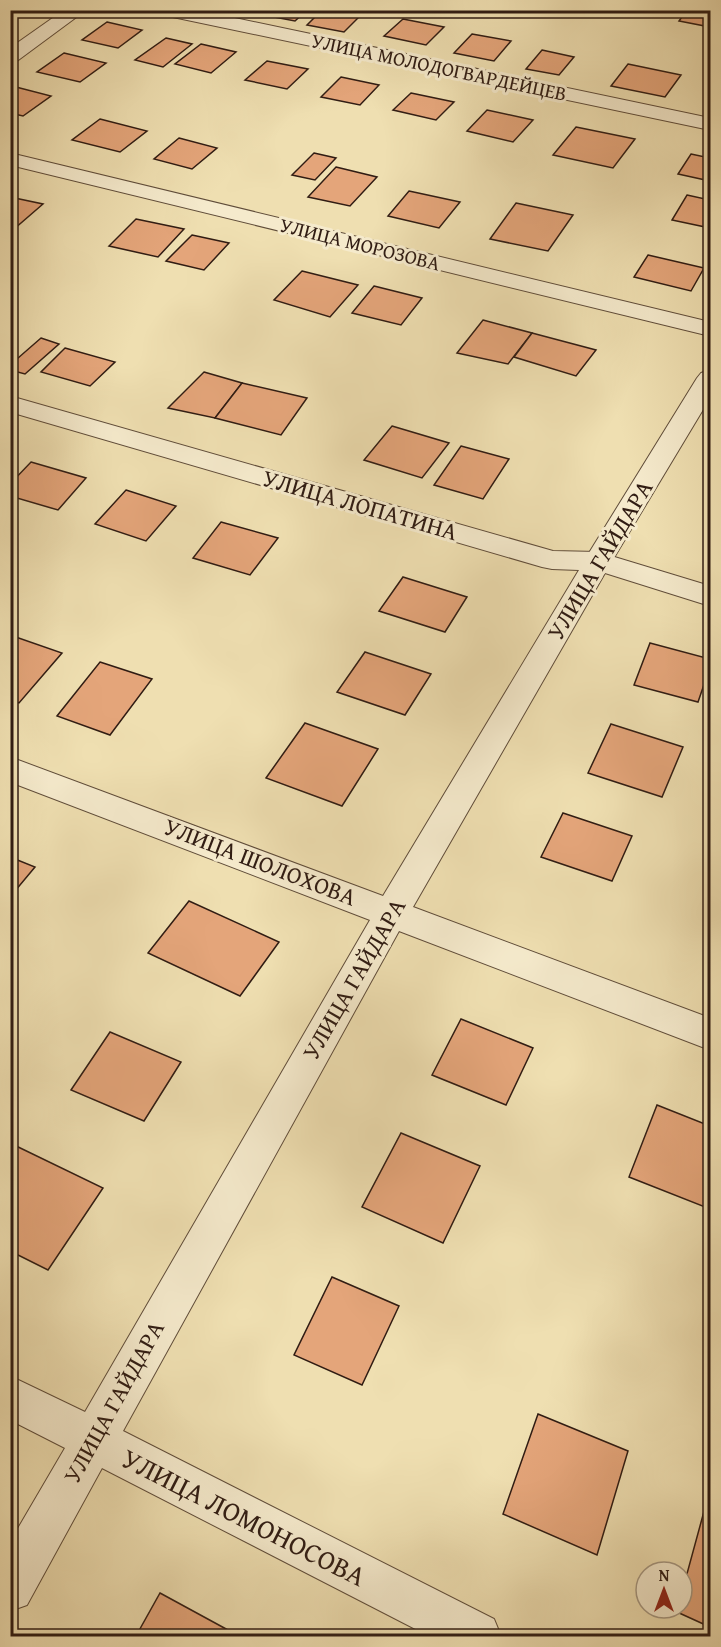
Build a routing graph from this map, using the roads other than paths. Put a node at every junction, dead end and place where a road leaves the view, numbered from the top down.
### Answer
1 (77, 10) edge
2 (168, 10) edge
3 (10, 57) edge
4 (711, 124) edge
5 (10, 159) edge
6 (711, 329) edge
7 (711, 378) edge
8 (10, 404) edge
9 (598, 561) junction
10 (711, 596) edge
11 (10, 769) edge
12 (392, 912) junction
13 (711, 1034) edge
14 (10, 1397) edge
15 (92, 1440) junction
16 (10, 1588) edge
17 (477, 1636) edge

1 - 3 street
2 - 4 street, УЛИЦА МОЛОДОГВАРДЕЙЦЕВ
5 - 6 street, УЛИЦА МОРОЗОВА
7 - 9 street, УЛИЦА ГАЙДАРА
8 - 9 street, УЛИЦА ЛОПАТИНА
9 - 10 street, УЛИЦА ЛОПАТИНА
9 - 12 street, УЛИЦА ГАЙДАРА
11 - 12 street, УЛИЦА ШОЛОХОВА
12 - 13 street, УЛИЦА ШОЛОХОВА
12 - 15 street, УЛИЦА ГАЙДАРА
14 - 15 street, УЛИЦА ЛОМОНОСОВА
15 - 16 street, УЛИЦА ГАЙДАРА
15 - 17 street, УЛИЦА ЛОМОНОСОВА

